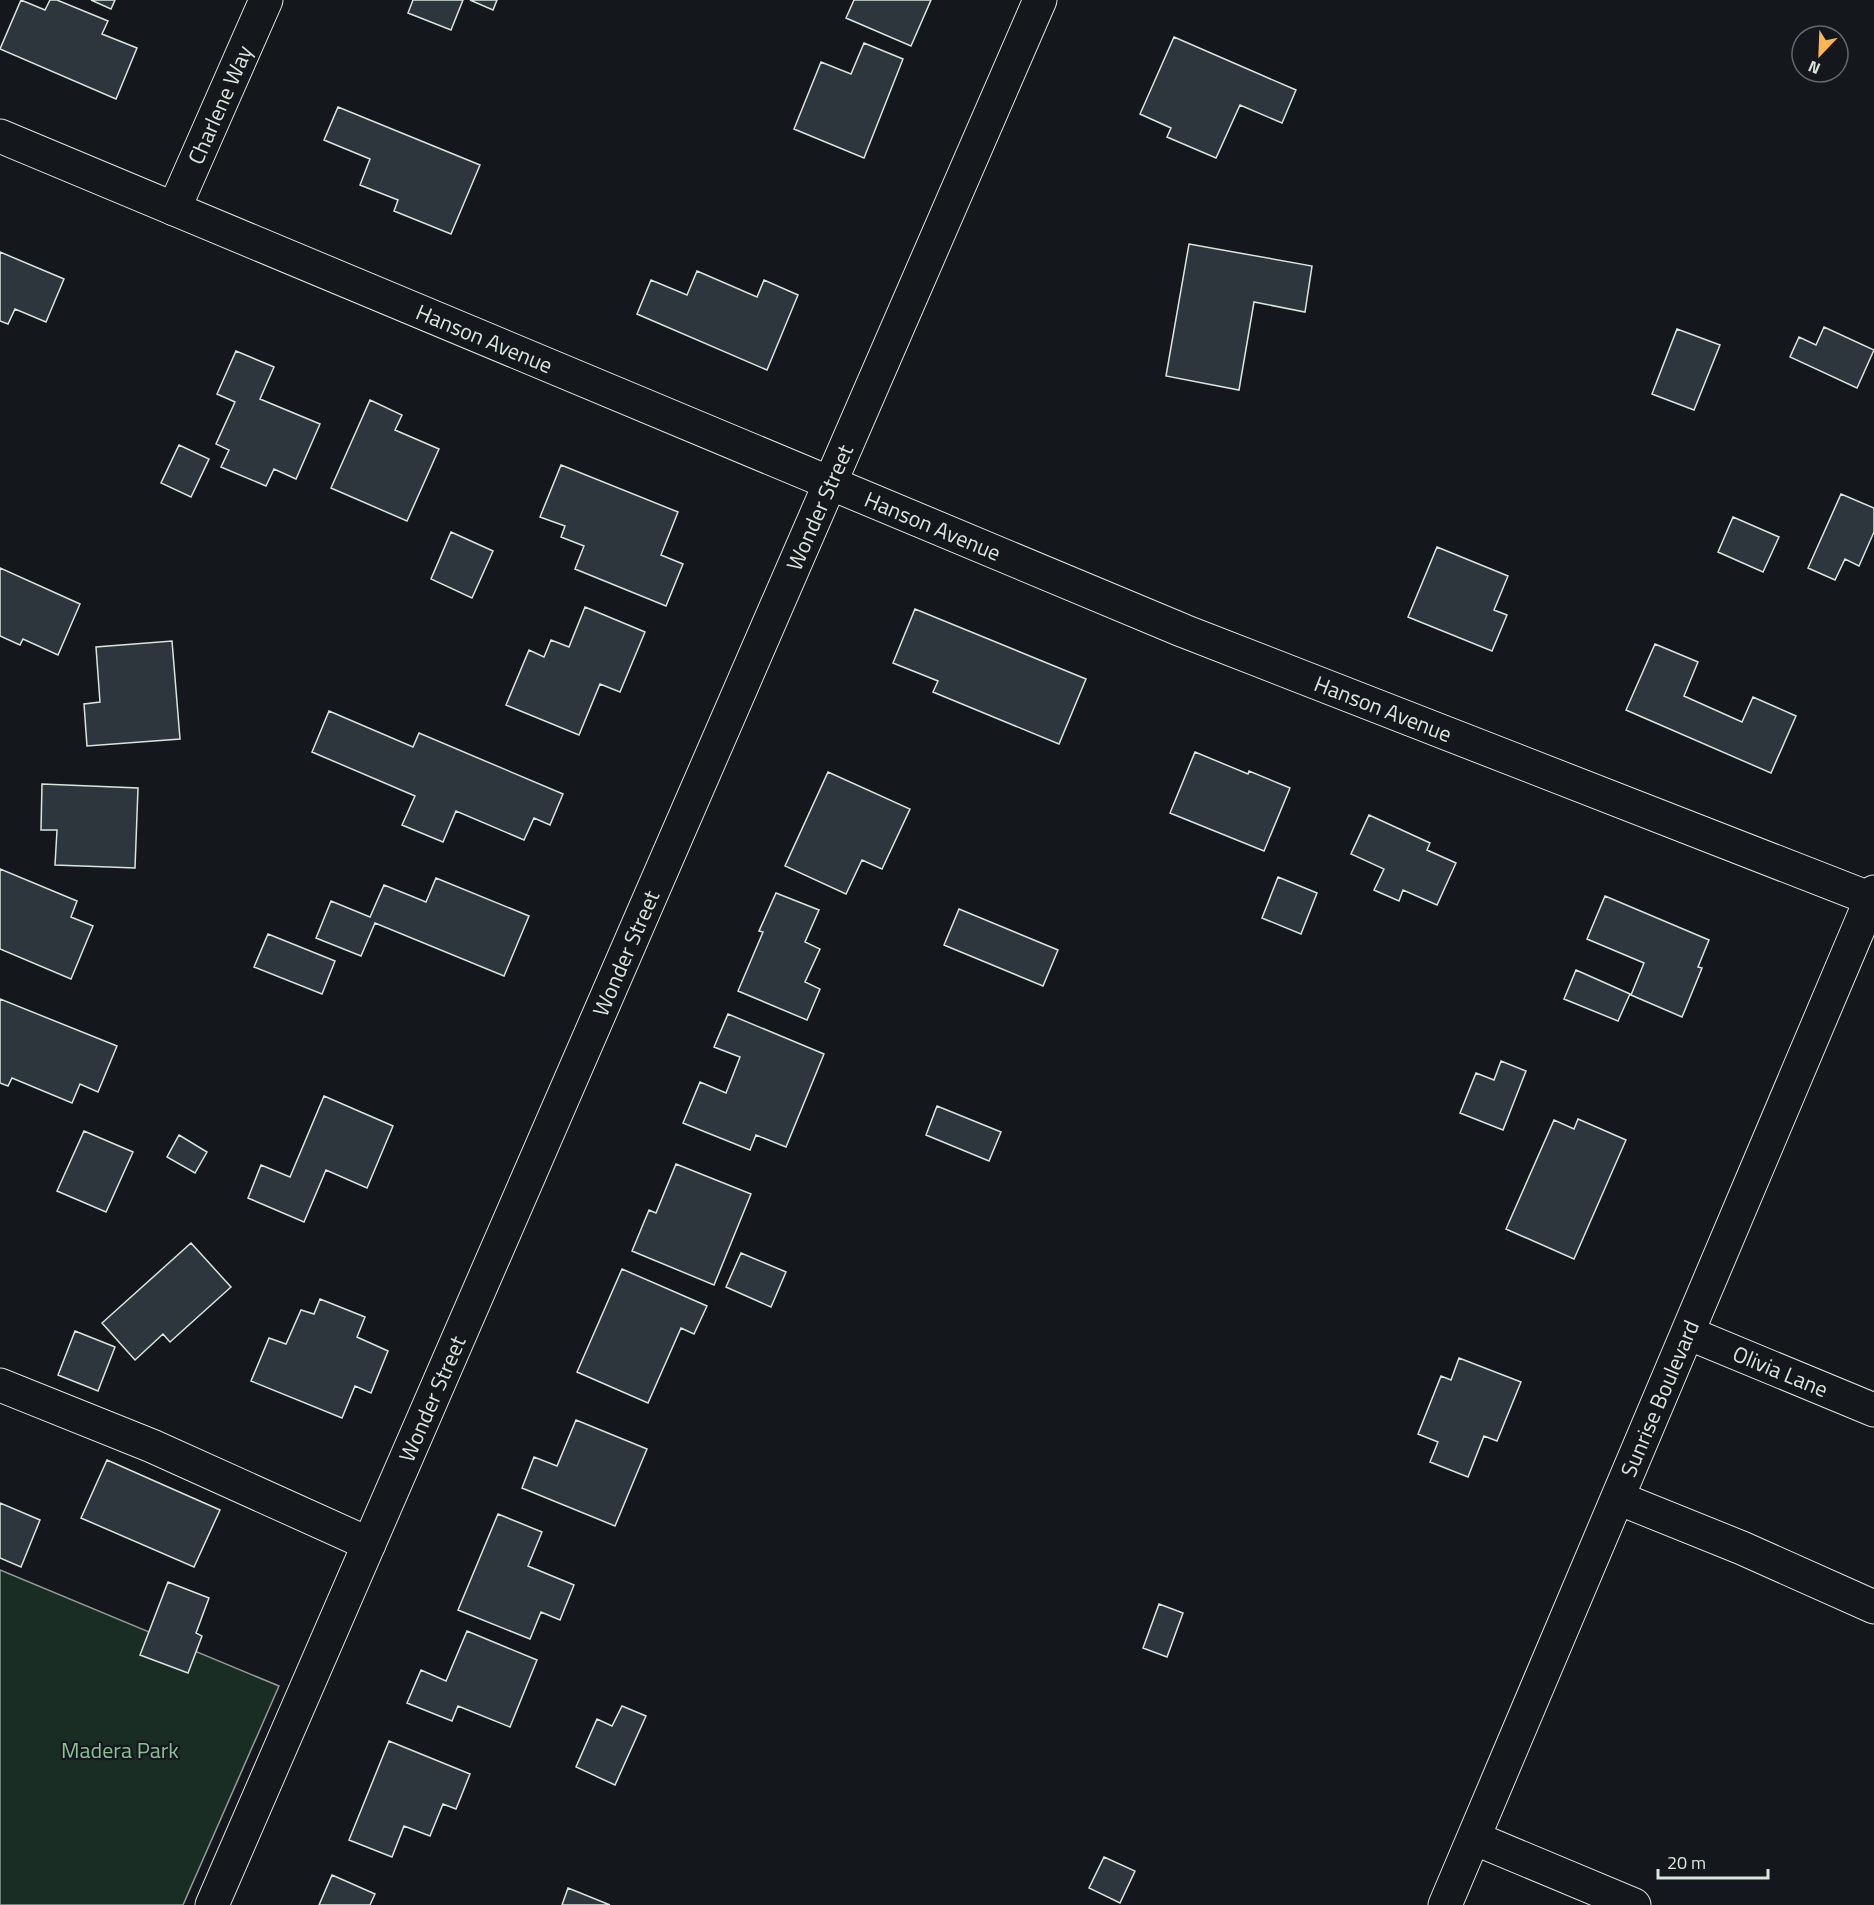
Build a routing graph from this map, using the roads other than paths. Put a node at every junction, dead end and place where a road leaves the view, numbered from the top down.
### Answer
1 (266, 0) edge
2 (1040, 0) edge
3 (0, 136) edge
4 (174, 209) junction
5 (830, 483) junction
6 (1873, 897) edge
7 (1688, 1333) junction
8 (0, 1385) edge
9 (1874, 1410) edge
10 (1618, 1498) junction
11 (369, 1545) junction
12 (1874, 1607) edge
13 (1474, 1838) junction
14 (212, 1905) edge
15 (1445, 1905) edge
16 (1634, 1905) edge

1 - 4 street, Charlene Way
2 - 5 street, Wonder Street
3 - 4 street, Hanson Avenue
4 - 5 street, Hanson Avenue
5 - 6 street, Hanson Avenue
5 - 11 street, Wonder Street
6 - 7 street, Sunrise Boulevard
7 - 9 street, Olivia Lane
7 - 10 street, Sunrise Boulevard
8 - 11 street
10 - 12 street
10 - 13 street, Sunrise Boulevard
11 - 14 street, Wonder Street
13 - 15 street, Sunrise Boulevard
13 - 16 street

